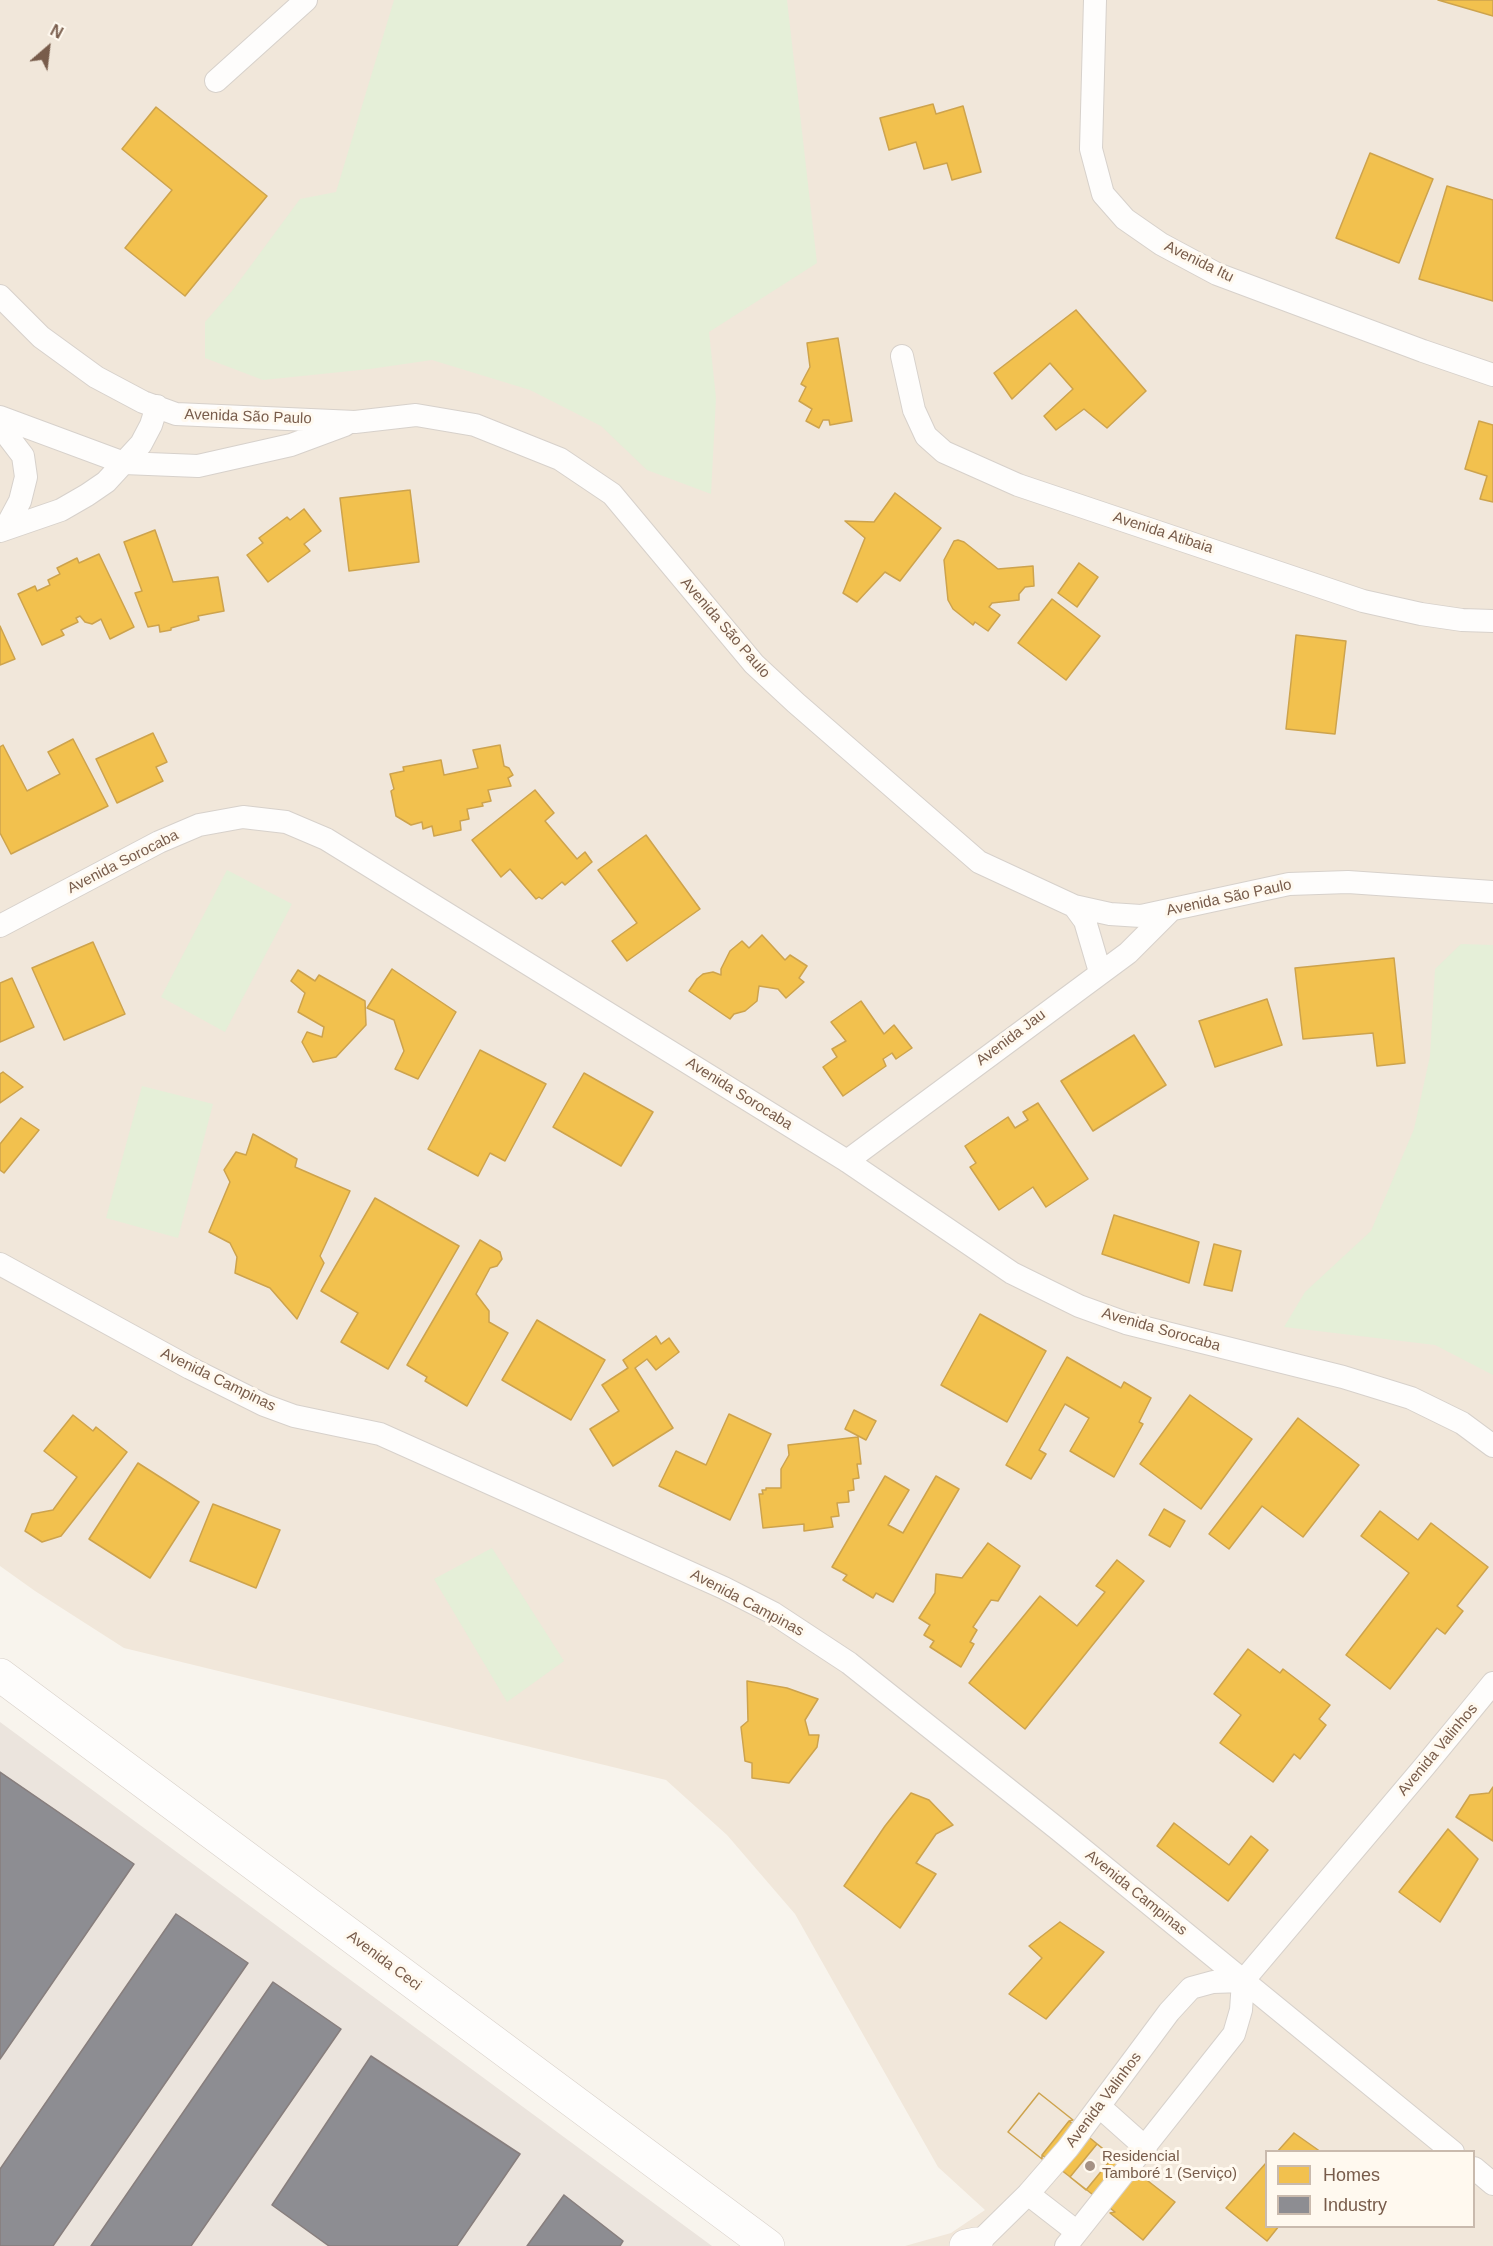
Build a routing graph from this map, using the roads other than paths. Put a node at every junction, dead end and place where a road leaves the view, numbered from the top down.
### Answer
1 (306, 0) edge
2 (1095, 0) edge
3 (216, 81) dead end
4 (0, 296) edge
5 (902, 356) dead end
6 (1493, 375) edge
7 (157, 406) junction
8 (0, 417) edge
9 (355, 422) junction
10 (0, 426) edge
11 (124, 463) junction
12 (3, 530) edge
13 (1493, 621) edge
14 (1493, 892) edge
15 (1074, 906) junction
16 (1170, 911) junction
17 (0, 926) edge
18 (1100, 972) junction
19 (846, 1161) junction
20 (0, 1264) edge
21 (1493, 1446) edge
22 (0, 1675) edge
23 (1493, 1683) edge
24 (1243, 1981) junction
25 (1100, 2107) junction
26 (1146, 2148) junction
27 (1452, 2150) edge
28 (1475, 2170) edge
29 (1493, 2184) edge
30 (1028, 2194) junction
31 (1072, 2239) edge
32 (972, 2245) edge
33 (768, 2246) edge

1 - 3 street
2 - 6 street, Avenida Itu
4 - 7 street, Avenida São Paulo
5 - 13 street, Avenida Atibaia
7 - 9 street, Avenida São Paulo
7 - 11 street
8 - 11 street, Avenida São Paulo
9 - 11 street, Avenida São Paulo
9 - 15 street, Avenida São Paulo
10 - 12 street
11 - 12 street
14 - 16 street, Avenida São Paulo
15 - 16 street, Avenida São Paulo
15 - 18 street
16 - 18 street, Avenida Jau
17 - 19 street, Avenida Sorocaba
18 - 19 street, Avenida Jau
19 - 21 street, Avenida Sorocaba
20 - 24 street, Avenida Campinas
22 - 33 main road, Avenida Ceci
23 - 24 street, Avenida Valinhos
24 - 25 street, Avenida Valinhos
24 - 26 street
24 - 27 street, Avenida Campinas
25 - 26 street
25 - 30 street, Avenida Valinhos
26 - 31 street
28 - 29 street
30 - 31 street
30 - 32 street, Avenida Valinhos

